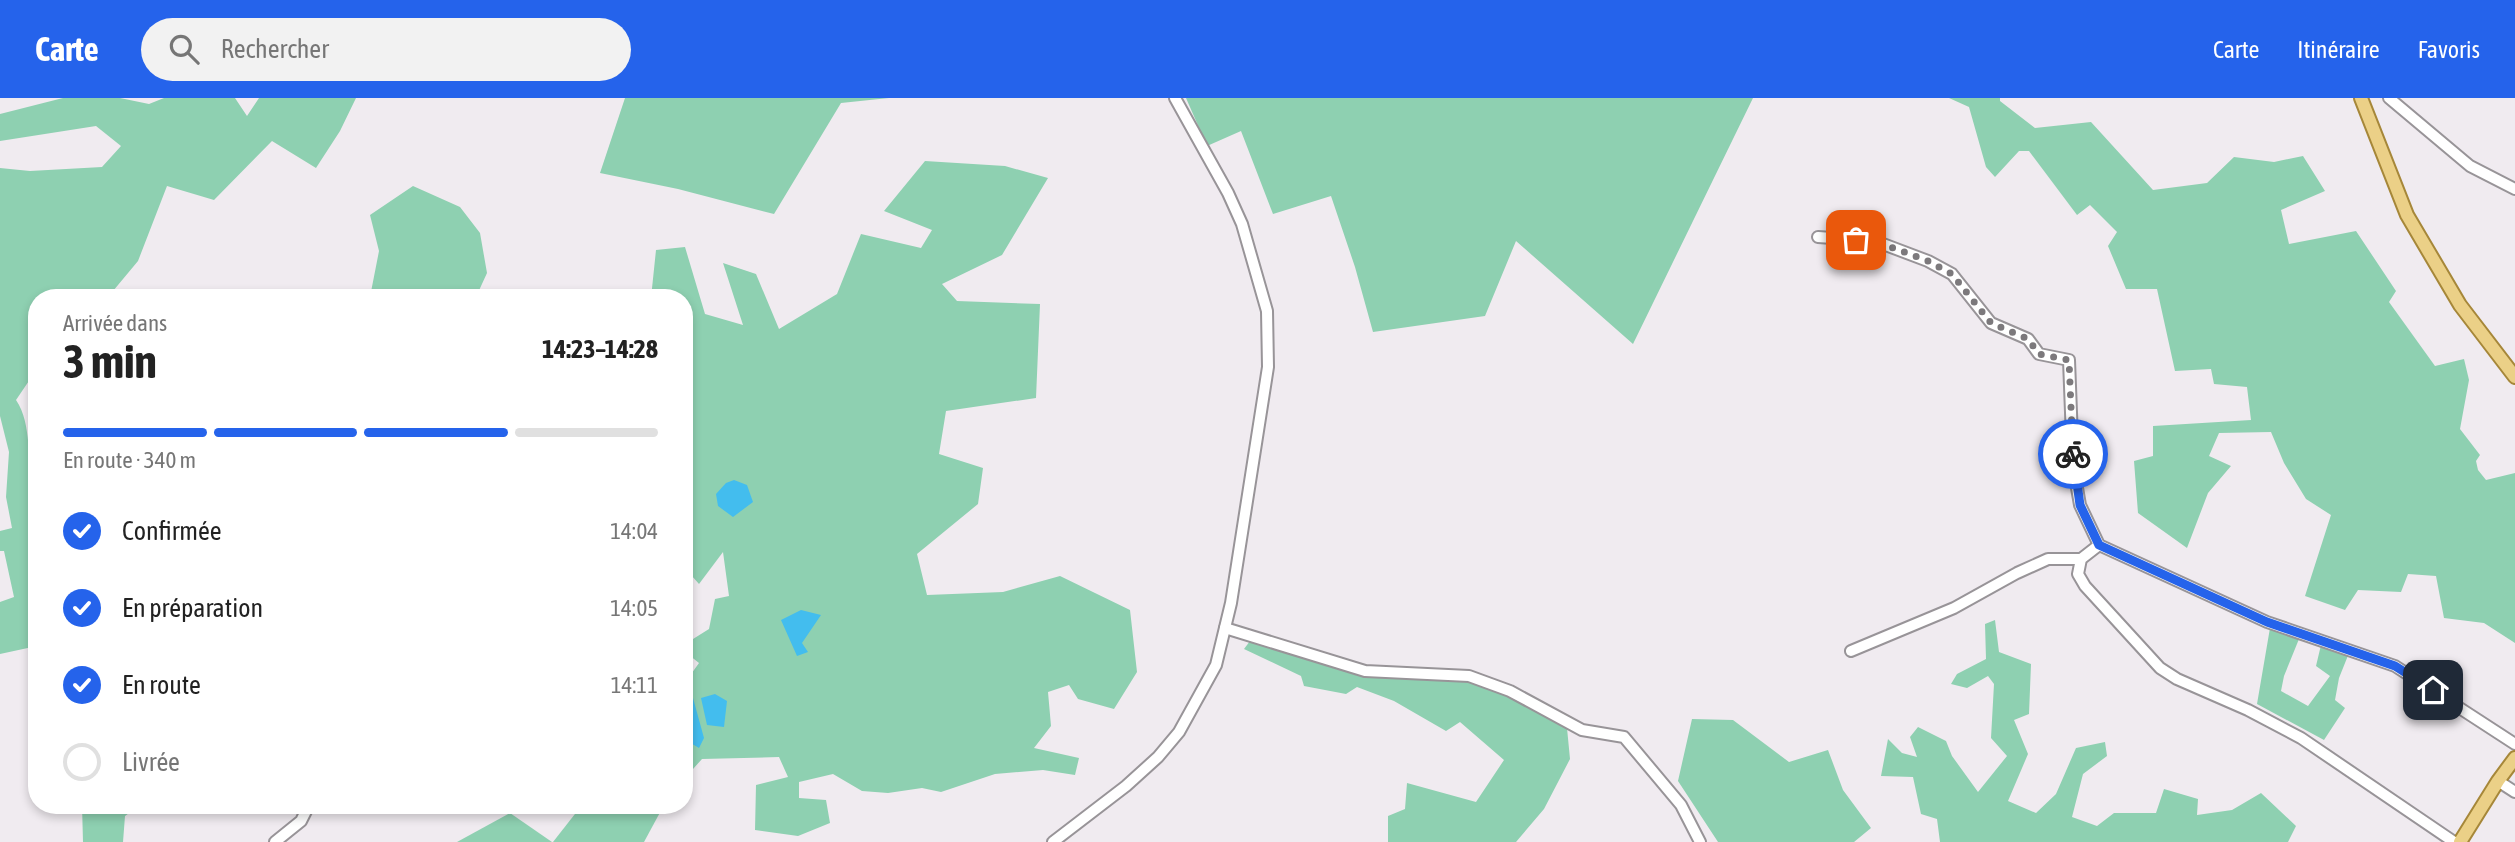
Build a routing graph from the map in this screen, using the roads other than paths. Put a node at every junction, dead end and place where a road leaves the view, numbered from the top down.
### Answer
1 (1175, 98) edge
2 (2361, 98) edge
3 (2389, 98) edge
4 (2515, 189) edge
5 (1818, 237) dead end
6 (2515, 377) edge
7 (2099, 545) junction
8 (2081, 559) junction
9 (1225, 628) junction
10 (1851, 651) dead end
11 (2515, 744) edge
12 (2513, 762) edge
13 (2498, 781) junction
14 (2515, 792) edge
15 (305, 814) edge
16 (275, 842) edge
17 (1053, 842) edge
18 (1700, 842) edge
19 (2454, 842) edge
20 (2460, 842) edge

1 - 9 street
2 - 6 main road
3 - 4 street
5 - 7 street
7 - 8 street
7 - 11 street
8 - 10 street
8 - 19 street
9 - 17 street
9 - 18 street
12 - 13 main road
13 - 14 street
13 - 20 main road
15 - 16 street

